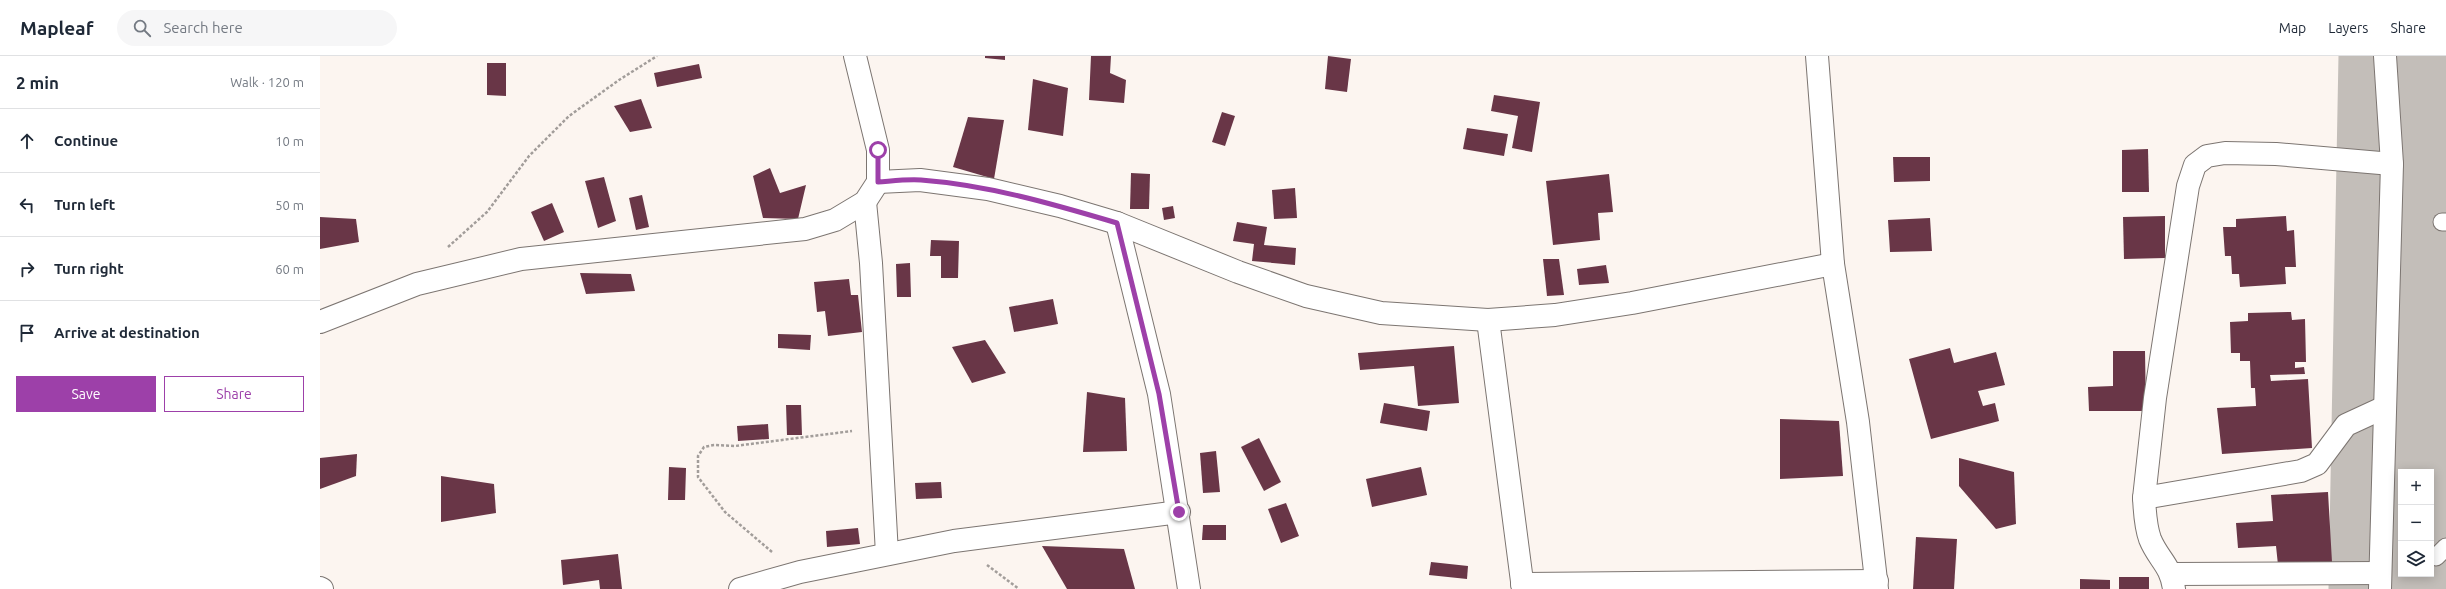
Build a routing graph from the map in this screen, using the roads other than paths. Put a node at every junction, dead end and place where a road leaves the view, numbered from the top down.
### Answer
1 (855, 56) edge
2 (1817, 56) edge
3 (2385, 56) edge
4 (2392, 164) junction
5 (878, 182) junction
6 (865, 202) junction
7 (1117, 223) junction
8 (1833, 264) junction
9 (1488, 320) junction
10 (320, 322) edge
11 (2385, 407) junction
12 (2144, 498) junction
13 (1179, 512) junction
14 (887, 554) junction
15 (2380, 581) edge
16 (2173, 582) edge
17 (1877, 585) edge
18 (1523, 586) edge
19 (740, 589) edge
20 (1189, 589) edge

1 - 5 street
2 - 8 street
3 - 4 street
4 - 11 street
4 - 12 street
5 - 6 street
5 - 7 street
6 - 10 street
6 - 14 street
7 - 9 street
7 - 13 street
8 - 9 street
8 - 17 street
9 - 18 street
11 - 12 street
11 - 15 street
12 - 16 street
13 - 14 street
13 - 20 street
14 - 19 street
15 - 16 street
17 - 18 street

